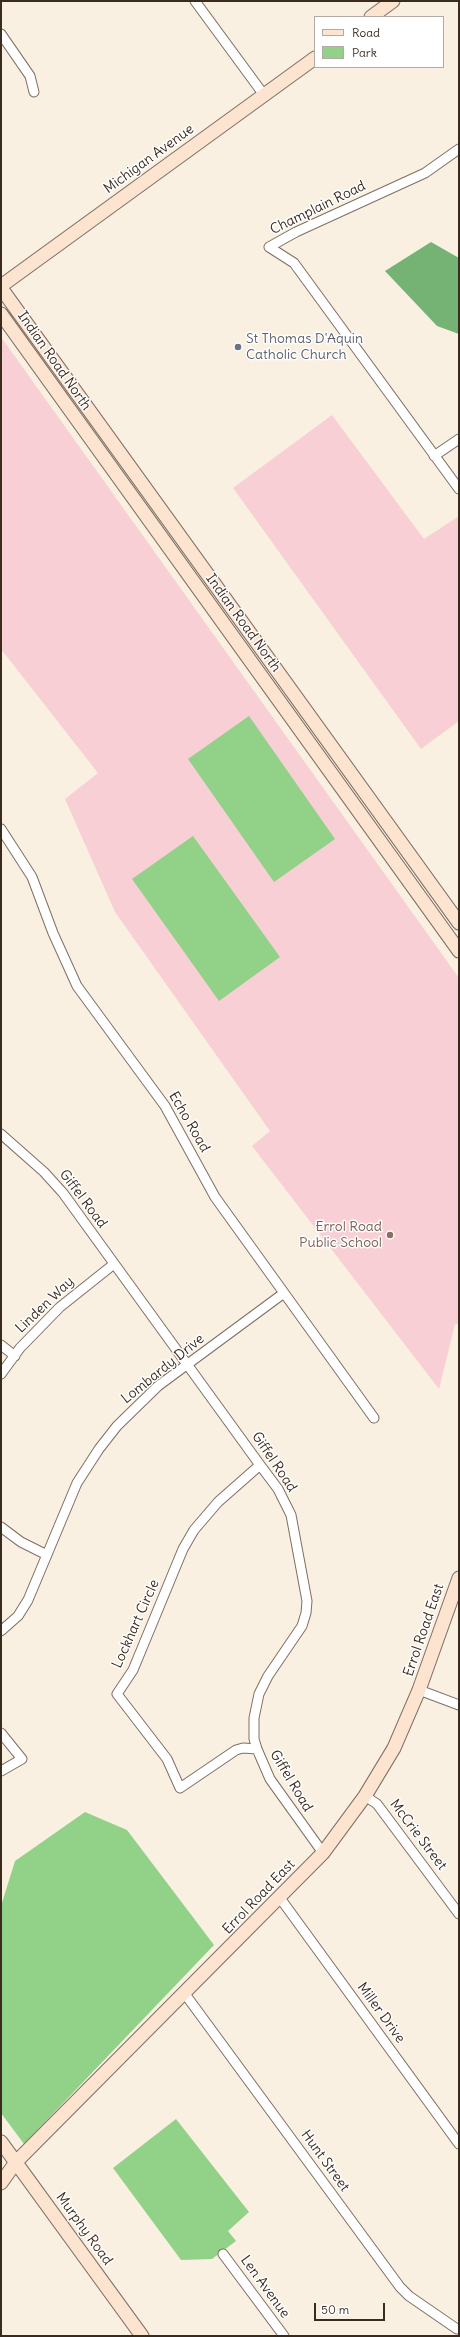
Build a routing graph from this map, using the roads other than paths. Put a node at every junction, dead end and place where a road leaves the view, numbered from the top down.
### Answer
1 (195, 1) edge
2 (393, 1) edge
3 (372, 16) edge
4 (1, 34) edge
5 (314, 59) edge
6 (34, 92) dead end
7 (264, 95) junction
8 (459, 149) edge
9 (1, 287) edge
10 (1, 314) edge
11 (459, 439) edge
12 (434, 456) junction
13 (459, 489) edge
14 (1, 829) edge
15 (459, 923) edge
16 (459, 951) edge
17 (1, 1134) edge
18 (114, 1264) junction
19 (284, 1293) junction
20 (1, 1345) edge
21 (15, 1356) junction
22 (187, 1365) junction
23 (1, 1374) edge
24 (374, 1418) dead end
25 (260, 1464) junction
26 (1, 1527) edge
27 (47, 1555) junction
28 (459, 1578) edge
29 (1, 1631) edge
30 (419, 1690) junction
31 (459, 1705) edge
32 (1, 1733) edge
33 (257, 1749) junction
34 (1, 1771) edge
35 (365, 1796) junction
36 (323, 1853) junction
37 (280, 1898) junction
38 (459, 1914) edge
39 (185, 1994) junction
40 (1, 2142) edge
41 (459, 2144) edge
42 (16, 2162) junction
43 (1, 2183) edge
44 (223, 2254) dead end
45 (456, 2330) edge
46 (142, 2336) edge
47 (284, 2336) edge

1 - 7 street
2 - 3 main road
4 - 6 street
5 - 7 main road, Michigan Avenue
7 - 9 main road, Michigan Avenue
8 - 12 street, Champlain Road
9 - 15 main road, Indian Road North
10 - 16 main road, Indian Road North
11 - 12 street
12 - 13 street, Champlain Road
14 - 19 street, Echo Road
17 - 18 street, Giffel Road
18 - 21 street, Linden Way
18 - 22 street, Giffel Road
19 - 22 street, Lombardy Drive
19 - 24 street, Echo Road
20 - 21 street
21 - 23 street, Linden Way
22 - 25 street, Giffel Road
22 - 27 street, Lombardy Drive
25 - 33 street, Giffel Road
25 - 33 street, Lockhart Circle
26 - 27 street
27 - 29 street, Lombardy Drive
28 - 30 main road, Errol Road East
30 - 31 street
30 - 35 main road, Errol Road East
32 - 34 street
33 - 36 street, Giffel Road
35 - 36 main road, Errol Road East
35 - 38 street, McCrie Street
36 - 37 main road, Errol Road East
37 - 39 main road, Errol Road East
37 - 41 street, Miller Drive
39 - 42 main road, Errol Road East
39 - 45 street, Hunt Street
40 - 42 main road, Murphy Road
42 - 43 main road, Errol Road East
42 - 46 main road, Murphy Road
44 - 47 street, Len Avenue

